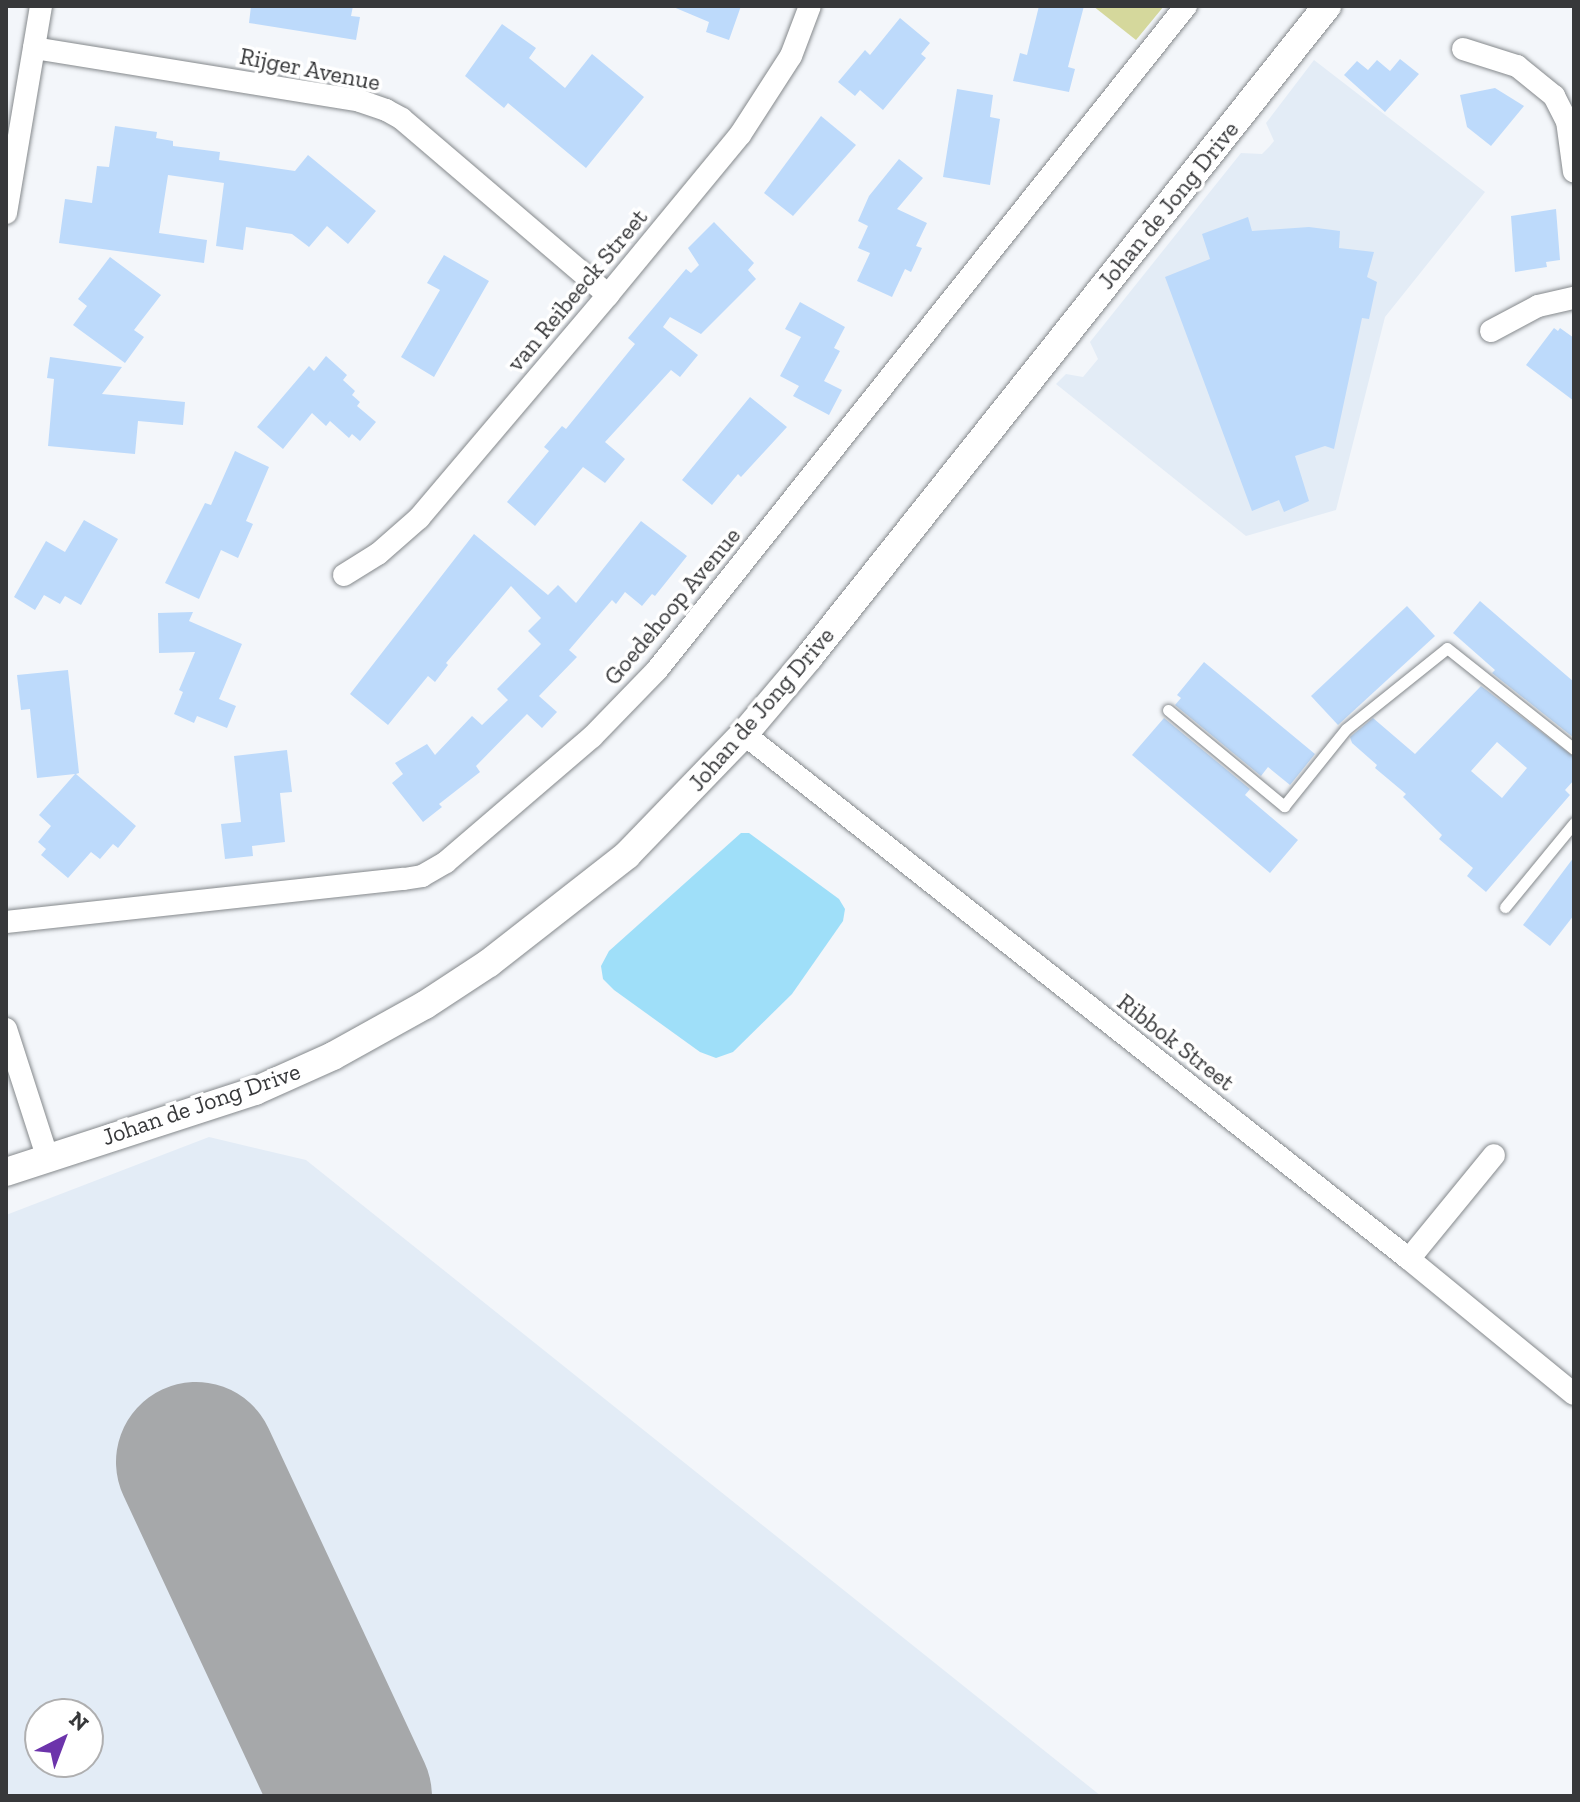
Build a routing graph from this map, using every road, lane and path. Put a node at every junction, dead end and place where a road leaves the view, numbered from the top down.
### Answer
1 (41, 6) edge
2 (810, 6) edge
3 (1186, 6) edge
4 (1327, 6) edge
5 (34, 48) junction
6 (1463, 49) dead end
7 (1574, 172) edge
8 (6, 213) edge
9 (608, 295) junction
10 (1574, 298) edge
11 (1491, 331) dead end
12 (344, 575) dead end
13 (1168, 710) dead end
14 (744, 734) junction
15 (1574, 749) edge
16 (1574, 823) edge
17 (1505, 907) dead end
18 (6, 922) edge
19 (6, 1029) edge
20 (1494, 1155) dead end
21 (47, 1156) junction
22 (6, 1172) edge
23 (1409, 1259) junction
24 (1574, 1394) edge

1 - 5 street
2 - 9 street, van Reibeeck Street
3 - 18 street, Goedehoop Avenue
4 - 14 street, Johan de Jong Drive
5 - 8 street
5 - 9 street, Rijger Avenue
6 - 7 street
9 - 12 street, van Reibeeck Street
10 - 11 street
13 - 15 lane
14 - 21 street, Johan de Jong Drive
14 - 23 street, Ribbok Street
16 - 17 lane
19 - 21 street
20 - 23 street
21 - 22 street, Johan de Jong Drive
23 - 24 street, Ribbok Street

